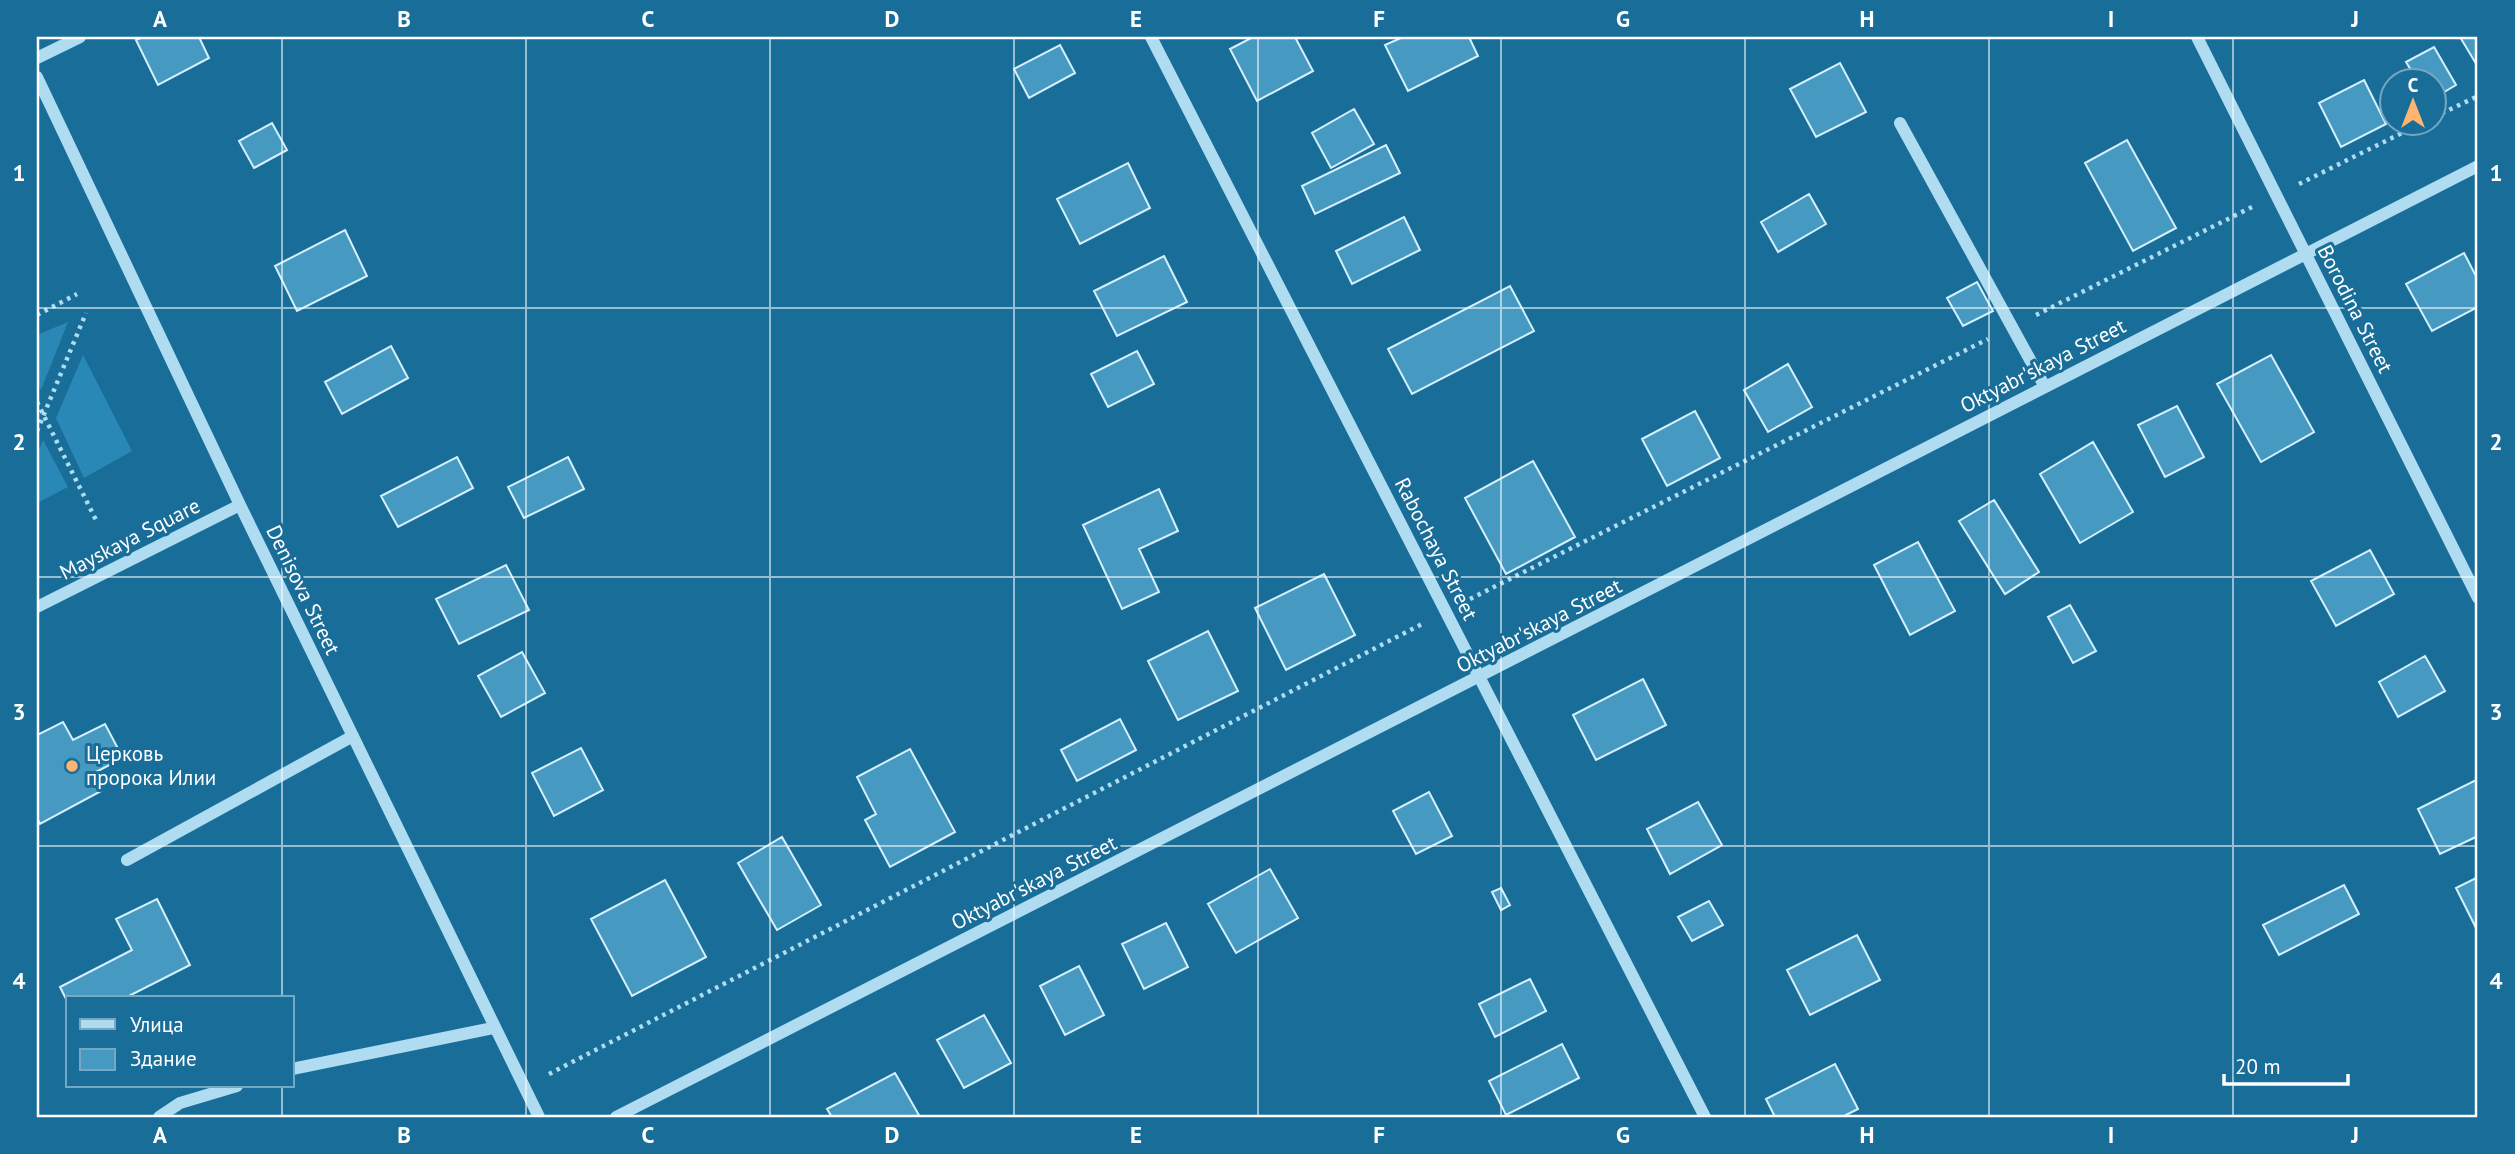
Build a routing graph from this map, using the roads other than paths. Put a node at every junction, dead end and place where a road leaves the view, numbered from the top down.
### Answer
1 (79, 37) edge
2 (1151, 37) edge
3 (2197, 37) edge
4 (37, 58) edge
5 (37, 77) edge
6 (1900, 123) dead end
7 (2478, 166) edge
8 (2305, 253) junction
9 (2045, 387) junction
10 (240, 505) junction
11 (2478, 598) edge
12 (37, 607) edge
13 (1480, 678) junction
14 (352, 736) junction
15 (127, 860) dead end
16 (494, 1028) junction
17 (294, 1069) edge
18 (230, 1088) edge
19 (159, 1117) edge
20 (539, 1117) edge
21 (616, 1117) edge
22 (1705, 1117) edge

1 - 4 street
2 - 13 street, Rabochaya Street
3 - 8 street, Borodina Street
5 - 10 street, Denisova Street
6 - 9 street
7 - 8 street, Oktyabr'skaya Street
8 - 9 street, Oktyabr'skaya Street
8 - 11 street, Borodina Street
9 - 13 street, Oktyabr'skaya Street
10 - 12 street, Mayskaya Square
10 - 14 street, Denisova Street
13 - 21 street, Oktyabr'skaya Street
13 - 22 street, Rabochaya Street
14 - 15 street
14 - 16 street, Denisova Street
16 - 17 street
16 - 20 street, Denisova Street
18 - 19 street

